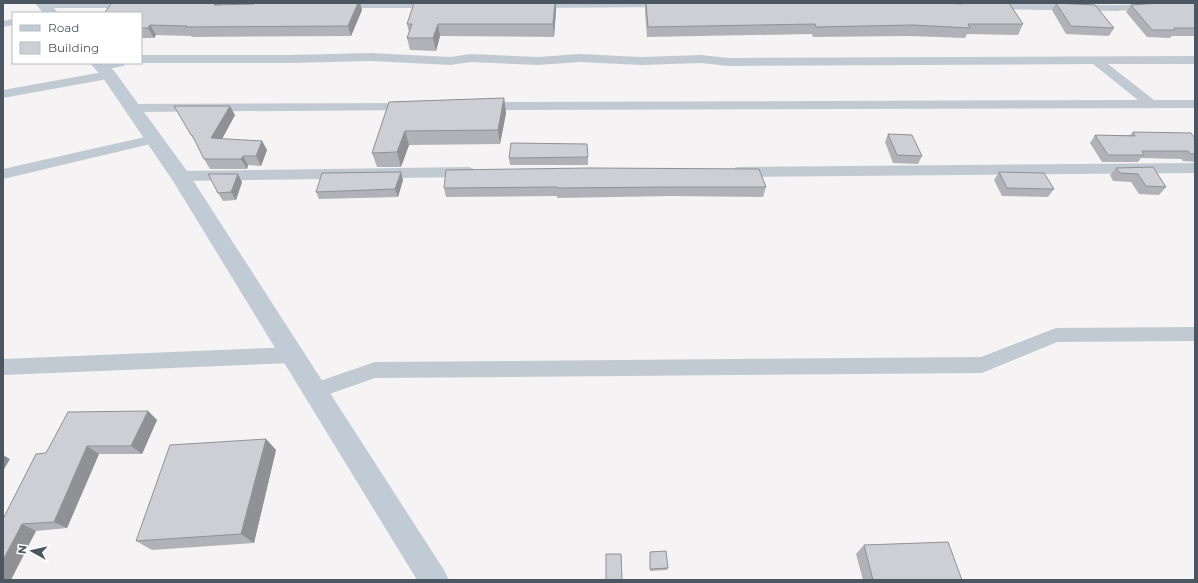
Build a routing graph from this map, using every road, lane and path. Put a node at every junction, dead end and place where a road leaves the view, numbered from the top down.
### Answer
1 (678, 4) edge
2 (145, 5) edge
3 (325, 5) edge
4 (450, 5) edge
5 (521, 5) edge
6 (1195, 5) edge
7 (975, 6) edge
8 (46, 7) edge
9 (142, 59) edge
10 (1095, 60) junction
11 (1195, 60) edge
12 (107, 67) edge
13 (3, 94) edge
14 (1151, 104) junction
15 (1195, 104) edge
16 (466, 106) edge
17 (427, 107) edge
18 (132, 108) junction
19 (154, 140) junction
20 (1195, 168) edge
21 (486, 172) edge
22 (722, 172) edge
23 (3, 174) edge
24 (180, 176) junction
25 (1195, 334) edge
26 (292, 354) junction
27 (3, 367) edge
28 (315, 391) junction
29 (434, 580) edge

1 - 5 street
2 - 8 street
3 - 4 street
6 - 7 street
9 - 10 street
10 - 11 street
10 - 14 street
12 - 13 street
12 - 18 main road
14 - 15 street
14 - 16 street
17 - 18 street
18 - 19 main road
19 - 23 street
19 - 24 main road
20 - 22 street
21 - 24 street
24 - 26 main road
25 - 28 street
26 - 27 street
26 - 28 main road
28 - 29 main road

